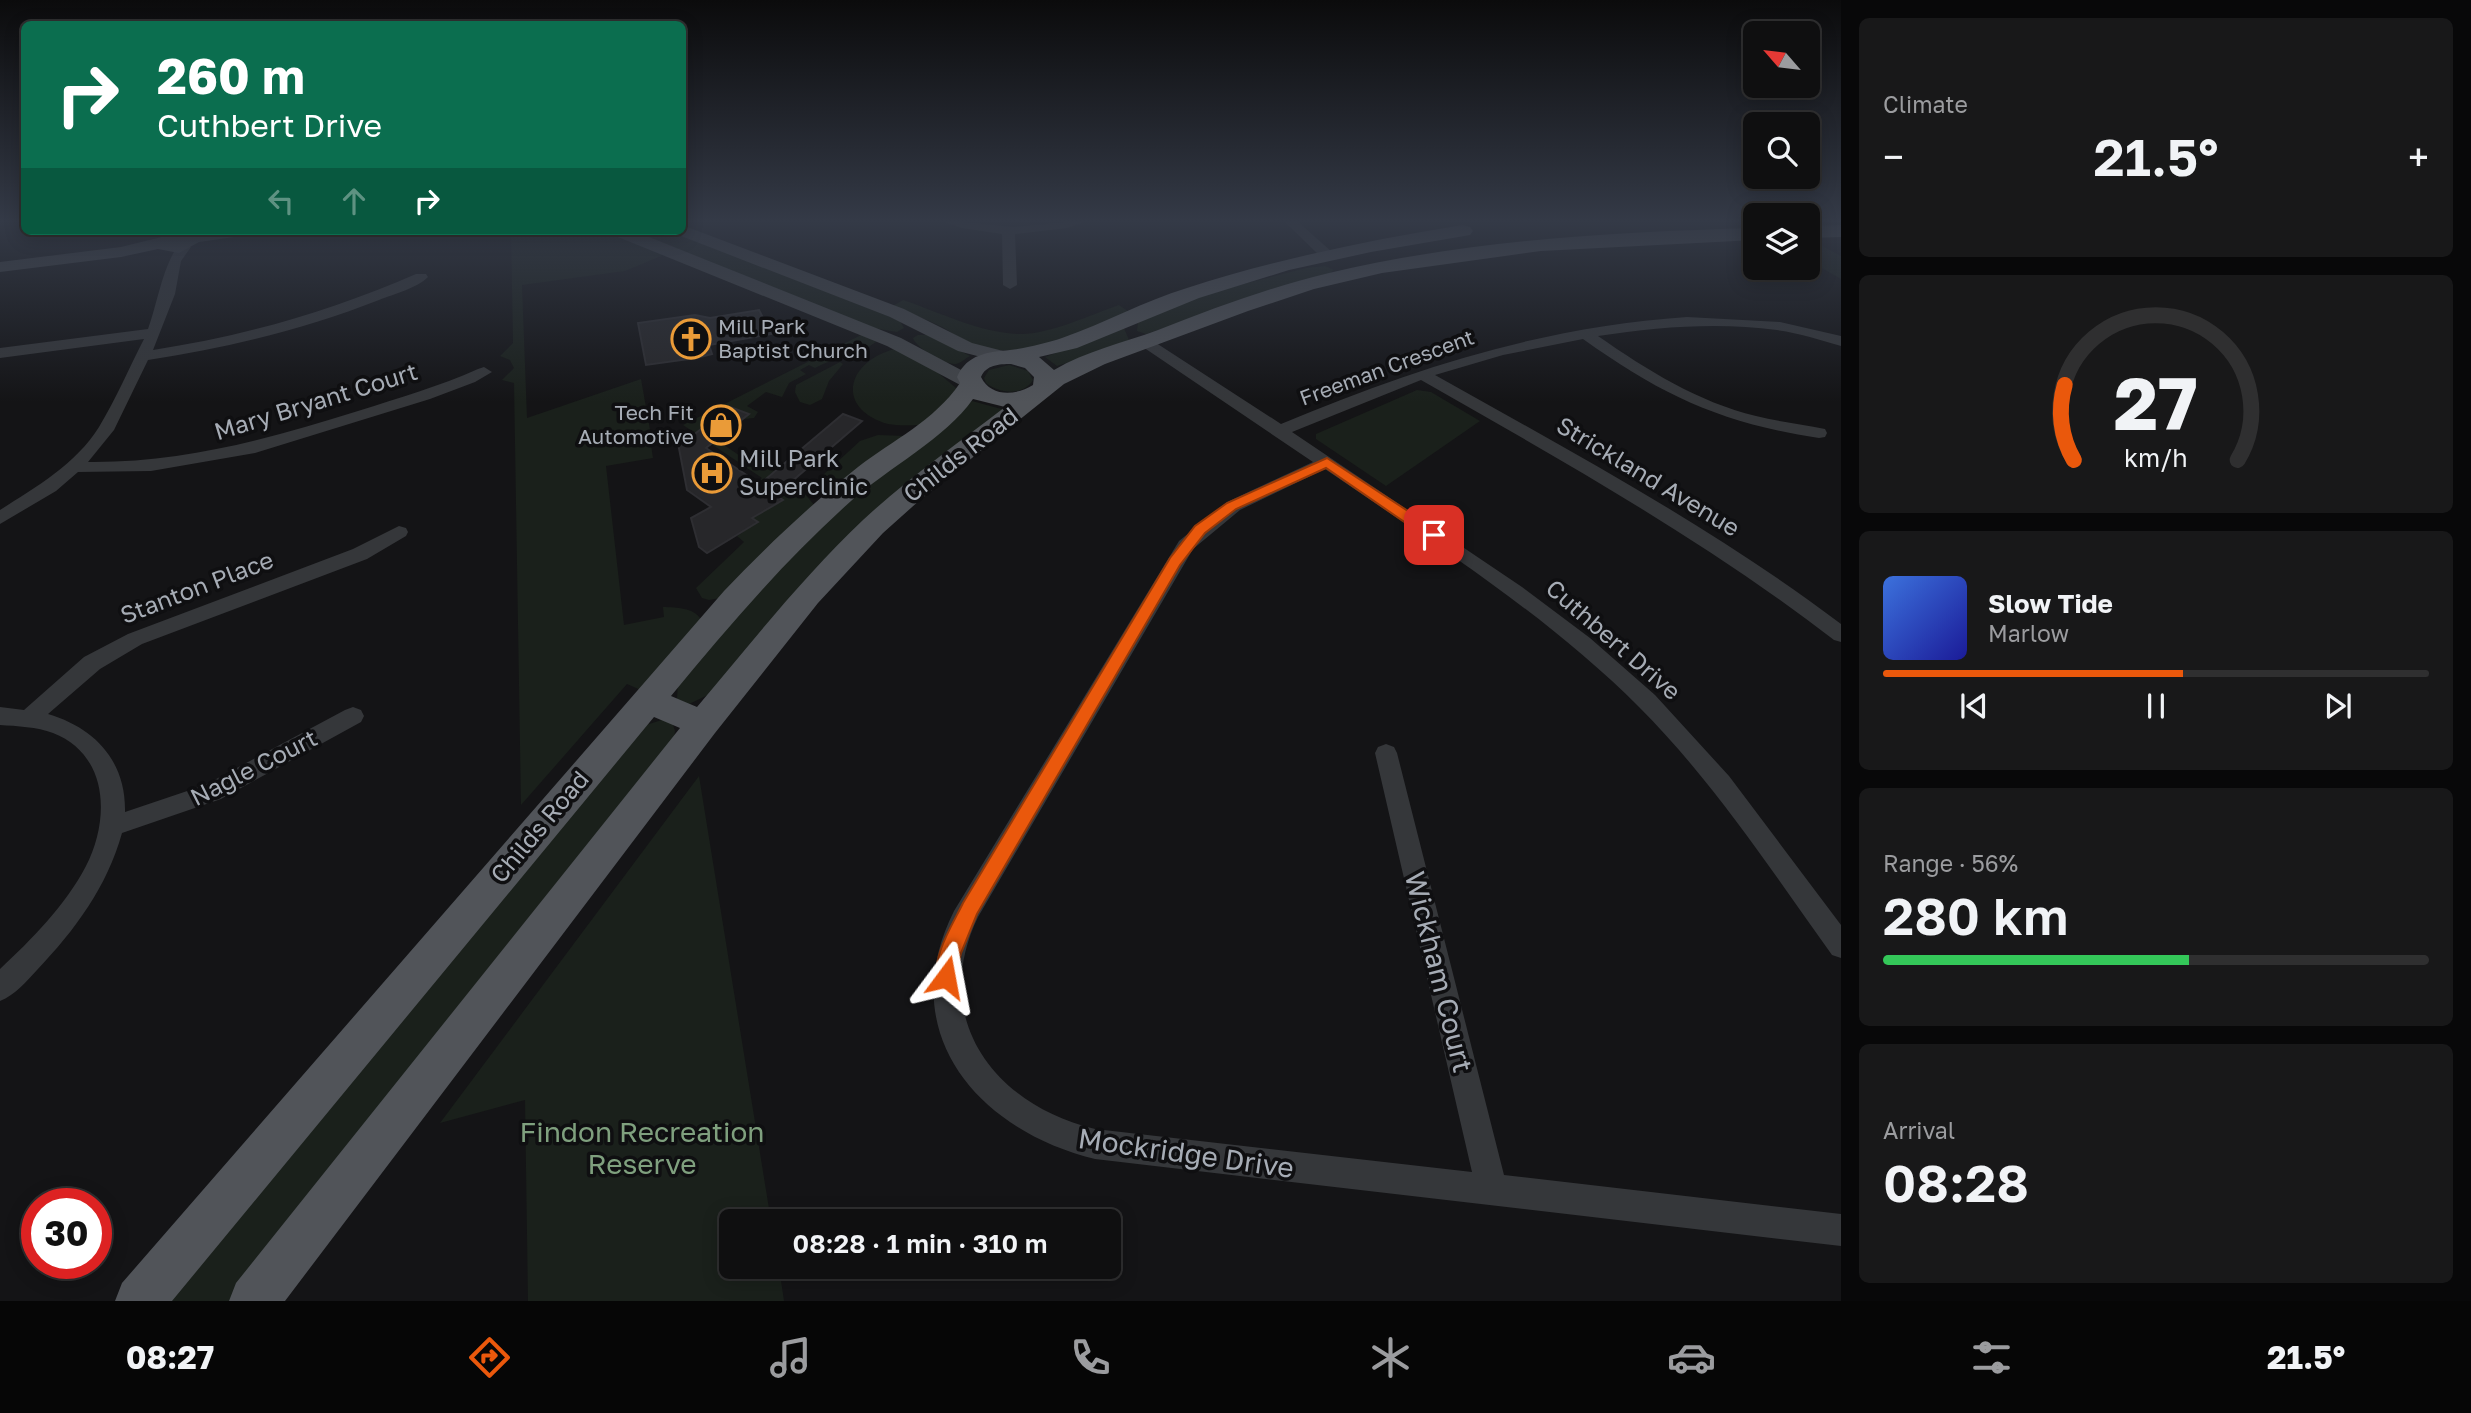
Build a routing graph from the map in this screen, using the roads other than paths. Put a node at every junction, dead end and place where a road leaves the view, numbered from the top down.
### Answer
1 (171, 281) edge
2 (413, 281) edge
3 (742, 281) edge
4 (812, 281) edge
5 (1010, 281) edge
6 (1231, 281) edge
7 (1328, 281) edge
8 (1010, 285) dead end
9 (1136, 314) junction
10 (923, 324) junction
11 (154, 333) junction
12 (1586, 334) junction
13 (1841, 341) edge
14 (894, 342) junction
15 (1145, 342) junction
16 (0, 353) edge
17 (143, 356) junction
18 (1008, 357) junction
19 (484, 372) dead end
20 (1422, 374) junction
21 (971, 384) junction
22 (1040, 391) junction
23 (1280, 431) junction
24 (1819, 433) dead end
25 (1327, 462) junction
26 (74, 467) junction
27 (0, 518) edge
28 (399, 532) dead end
29 (1841, 635) edge
30 (647, 700) junction
31 (0, 716) edge
32 (353, 716) dead end
33 (29, 718) junction
34 (704, 723) junction
35 (1385, 753) dead end
36 (112, 826) junction
37 (1841, 946) edge
38 (0, 988) edge
39 (1492, 1191) junction
40 (1841, 1230) edge
41 (140, 1301) edge
42 (254, 1301) edge

1 - 11 street
2 - 17 street
3 - 14 main road
4 - 10 main road
5 - 8 street
6 - 9 main road
7 - 15 main road, Childs Road
9 - 15 main road
9 - 18 main road
10 - 14 main road
10 - 18 main road
11 - 16 street
11 - 17 street
12 - 13 street, Freeman Crescent
12 - 20 street, Freeman Crescent
12 - 24 street
14 - 21 main road
15 - 22 main road, Childs Road
15 - 23 street, Cuthbert Drive
17 - 26 street
18 - 21 main road, Childs Road
18 - 22 main road
19 - 26 street, Mary Bryant Court
20 - 23 street, Freeman Crescent
20 - 29 street, Strickland Avenue
21 - 22 main road
21 - 30 main road, Childs Road
22 - 34 main road, Childs Road
23 - 25 street, Cuthbert Drive
25 - 37 street, Cuthbert Drive
25 - 39 street, Mockridge Drive
26 - 27 street
28 - 33 street, Stanton Place
30 - 34 main road
30 - 41 main road, Childs Road
31 - 33 street
32 - 36 street, Nagle Court
33 - 36 street
34 - 42 main road, Childs Road
35 - 39 street, Wickham Court
36 - 38 street
39 - 40 street, Mockridge Drive

